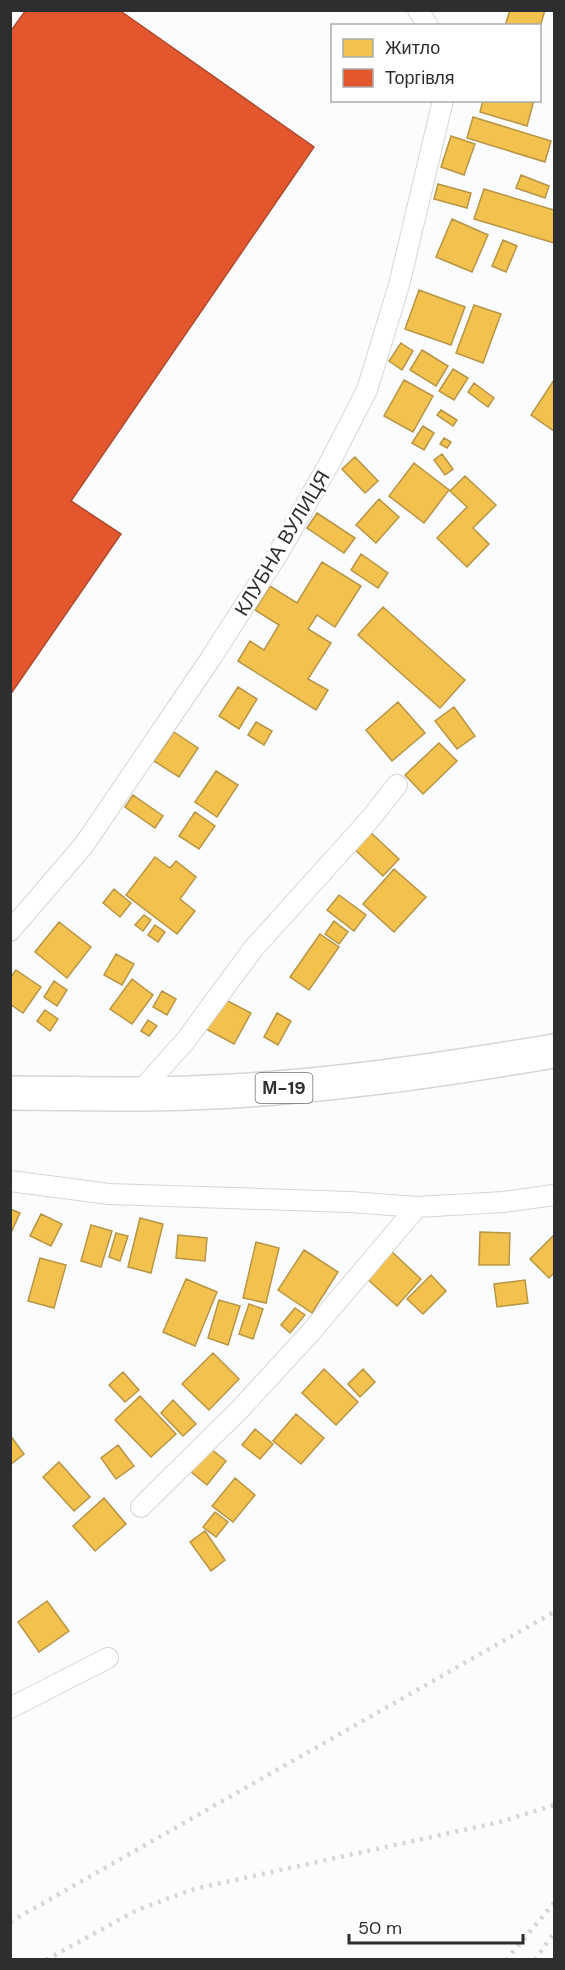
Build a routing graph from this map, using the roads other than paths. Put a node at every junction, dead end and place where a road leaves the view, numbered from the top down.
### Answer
1 (418, 10) edge
2 (427, 24) edge
3 (442, 102) edge
4 (397, 785) dead end
5 (10, 931) edge
6 (555, 1051) edge
7 (10, 1093) edge
8 (138, 1094) junction
9 (10, 1180) edge
10 (555, 1195) edge
11 (417, 1207) junction
12 (141, 1507) dead end
13 (108, 1658) dead end
14 (10, 1708) edge

1 - 2 street
3 - 5 street, КЛУБНА ВУЛИЦЯ
4 - 8 street
6 - 8 highway, М-19
7 - 8 highway, М-19
9 - 11 street
10 - 11 street
11 - 12 street
13 - 14 street

